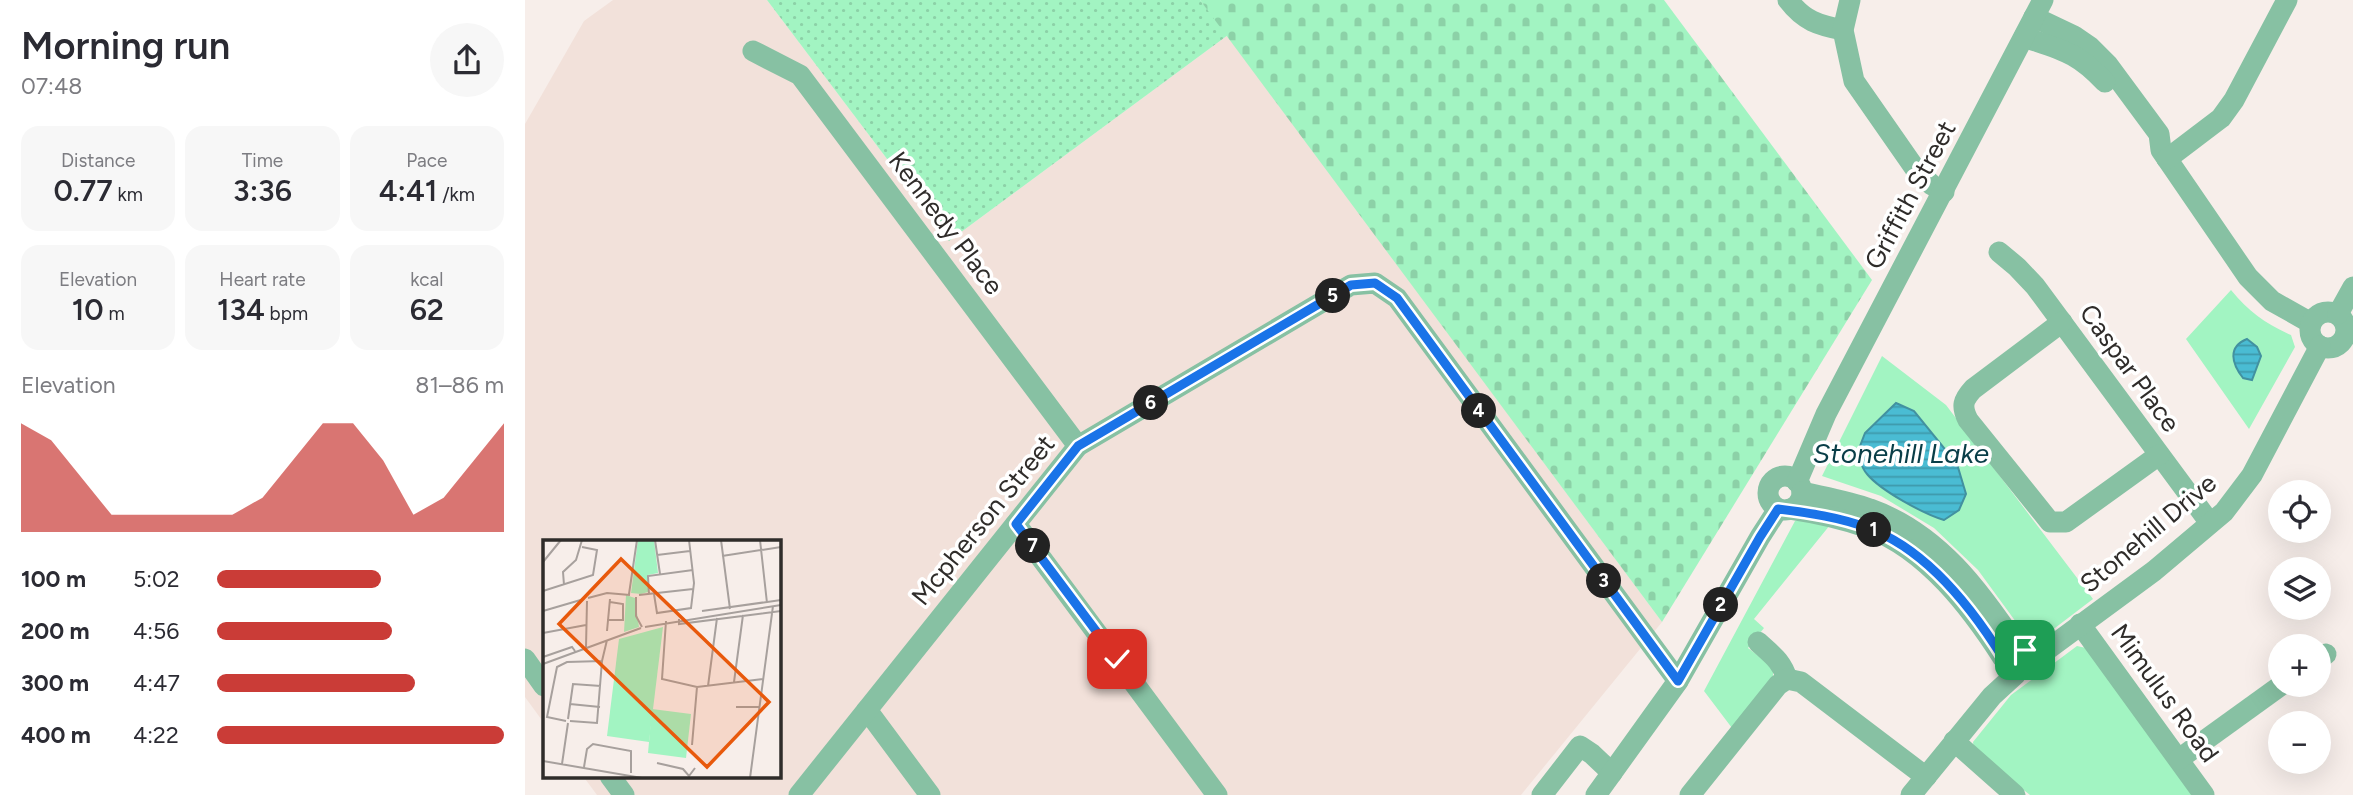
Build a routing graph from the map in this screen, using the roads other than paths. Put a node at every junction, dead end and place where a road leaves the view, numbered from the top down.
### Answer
1 (1788, 0) edge
2 (1850, 0) edge
3 (2287, 0) edge
4 (2039, 9) edge
5 (1843, 30) junction
6 (2024, 37) junction
7 (753, 51) dead end
8 (2164, 154) junction
9 (1948, 183) junction
10 (2000, 252) dead end
11 (2353, 287) edge
12 (2339, 314) junction
13 (2062, 322) junction
14 (2311, 323) junction
15 (2349, 342) edge
16 (2320, 346) junction
17 (1078, 446) junction
18 (2159, 455) junction
19 (1787, 495) junction
20 (2210, 523) junction
21 (1016, 524) junction
22 (2080, 624) junction
23 (1758, 642) dead end
24 (525, 659) edge
25 (2016, 660) junction
26 (1787, 679) junction
27 (1678, 681) junction
28 (543, 685) edge
29 (2268, 695) edge
30 (867, 710) junction
31 (1954, 741) junction
32 (2179, 759) junction
33 (1612, 773) junction
34 (1926, 777) junction
35 (611, 778) edge
36 (624, 795) edge
37 (799, 795) edge
38 (930, 795) edge
39 (1217, 795) edge
40 (1542, 795) edge
41 (1596, 795) edge
42 (1691, 795) edge
43 (1911, 795) edge
44 (2015, 795) edge
45 (2204, 795) edge

1 - 5 street
2 - 5 street
3 - 8 street
4 - 6 street, Griffith Street
4 - 8 street
5 - 9 street
6 - 8 street
6 - 9 street, Griffith Street
7 - 17 street, Kennedy Place
8 - 14 street
9 - 19 street, Griffith Street
10 - 13 street, Caspar Place
11 - 12 street
12 - 14 street
12 - 15 street
13 - 18 street, Caspar Place
13 - 18 street
14 - 16 street
15 - 16 street
16 - 20 street, Stonehill Drive
17 - 21 street, Mcpherson Street
17 - 27 street, Mcpherson Street
18 - 20 street, Caspar Place
19 - 25 street
19 - 27 street, Griffith Street
20 - 22 street, Stonehill Drive
21 - 30 street, Mcpherson Street
21 - 39 street
22 - 25 street, Stonehill Drive
22 - 32 street, Mimulus Road
23 - 26 street
24 - 28 street
25 - 31 street, Stonehill Drive
26 - 34 street
26 - 42 street
27 - 33 street, Griffith Street
29 - 32 street
30 - 37 street, Mcpherson Street
30 - 38 street
31 - 34 street, Stonehill Drive
31 - 44 street
32 - 45 street, Mimulus Road
33 - 40 street
33 - 41 street, Griffith Street
34 - 43 street, Stonehill Drive
35 - 36 street

